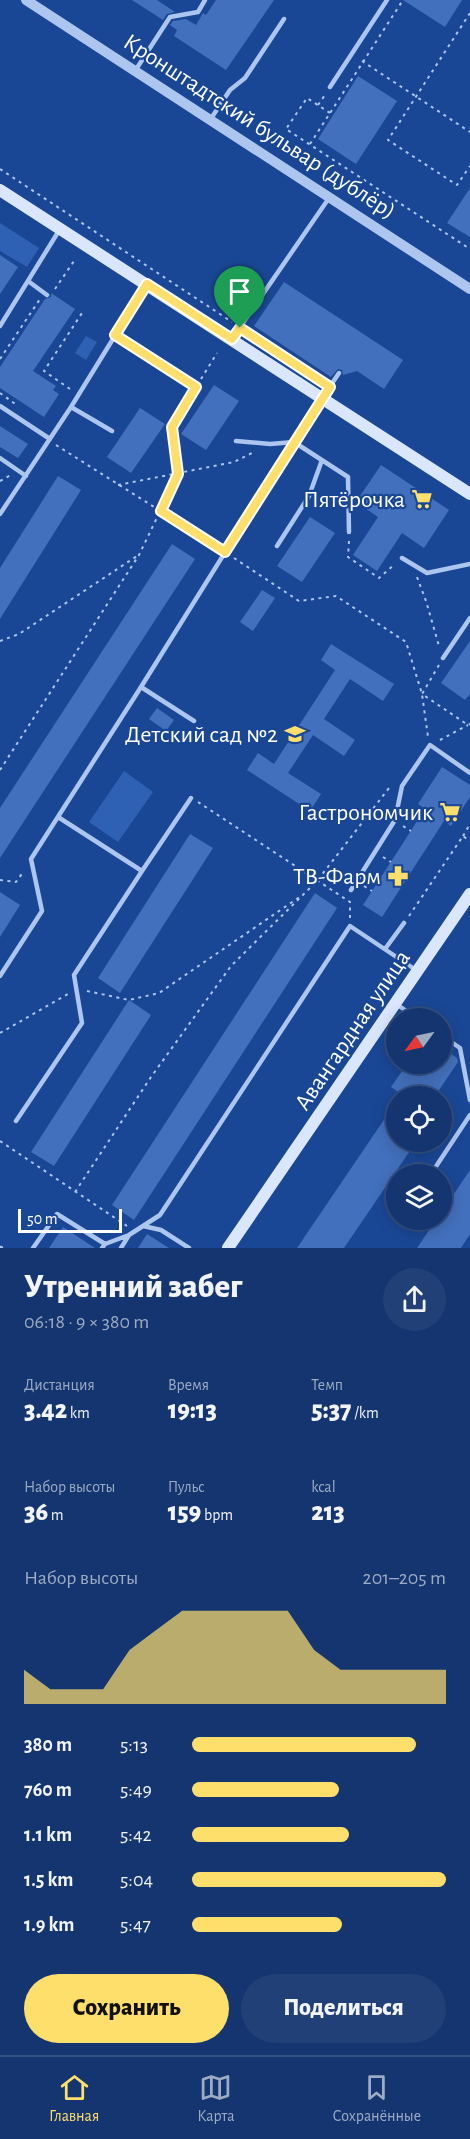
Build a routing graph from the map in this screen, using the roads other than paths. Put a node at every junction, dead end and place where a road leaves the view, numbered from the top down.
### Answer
1 (26, 0) edge
2 (206, 0) edge
3 (387, 0) edge
4 (284, 19) dead end
5 (135, 71) junction
6 (330, 87) road end
7 (210, 120) junction
8 (0, 190) edge
9 (330, 197) junction
10 (60, 228) junction
11 (28, 281) junction
12 (147, 284) junction
13 (470, 288) edge
14 (50, 293) road end
15 (0, 326) edge
16 (115, 335) junction
17 (232, 339) junction
18 (339, 373) dead end
19 (196, 387) road end
20 (323, 398) junction
21 (0, 406) edge
22 (71, 407) junction
23 (112, 431) dead end
24 (50, 440) junction
25 (236, 441) dead end
26 (294, 442) junction
27 (0, 458) edge
28 (322, 460) junction
29 (26, 476) junction
30 (470, 494) edge
31 (0, 514) edge
32 (349, 532) road end
33 (277, 546) dead end
34 (402, 558) road end
35 (470, 564) edge
36 (470, 618) edge
37 (443, 658) dead end
38 (141, 687) junction
39 (194, 721) dead end
40 (470, 773) edge
41 (190, 798) road end
42 (58, 817) junction
43 (142, 871) junction
44 (351, 890) dead end
45 (470, 894) edge
46 (404, 923) road end
47 (385, 950) junction
48 (418, 971) junction
49 (0, 976) edge
50 (396, 1004) junction
51 (402, 1008) edge
52 (452, 1043) edge
53 (470, 1100) edge
54 (470, 1115) edge
55 (16, 1121) dead end
56 (468, 1124) edge
57 (438, 1164) edge
58 (143, 1226) junction
59 (129, 1235) junction
60 (104, 1246) edge
61 (33, 1248) edge
62 (121, 1248) edge
63 (189, 1248) edge
64 (228, 1248) edge

1 - 5 street, Кронштадтский бульвар (дублёр)
2 - 5 lane
3 - 6 lane
4 - 7 lane
5 - 7 street, Кронштадтский бульвар (дублёр)
7 - 9 street, Кронштадтский бульвар (дублёр)
8 - 10 main road
9 - 13 street, Кронштадтский бульвар (дублёр)
9 - 17 lane
10 - 11 lane
10 - 12 main road
11 - 14 lane
11 - 15 lane
12 - 16 lane
12 - 17 main road
16 - 19 lane
16 - 22 lane
17 - 20 main road
18 - 20 lane
20 - 26 lane
20 - 30 main road
21 - 24 lane
22 - 23 lane
22 - 24 lane
24 - 29 lane
25 - 26 lane
26 - 28 lane
26 - 38 lane
27 - 29 lane
28 - 32 lane
28 - 33 lane
29 - 31 lane
34 - 35 lane
36 - 37 lane
38 - 39 lane
38 - 42 lane
40 - 44 lane
41 - 43 lane
42 - 43 lane
42 - 49 lane
43 - 55 lane
45 - 48 main road, Авангардная улица
46 - 47 lane
47 - 48 lane
47 - 58 lane
48 - 50 main road, Авангардная улица
50 - 51 lane
50 - 64 main road, Авангардная улица
52 - 53 lane
54 - 56 lane
56 - 57 lane
58 - 59 lane
58 - 63 lane
59 - 60 lane
59 - 62 lane
60 - 61 lane

